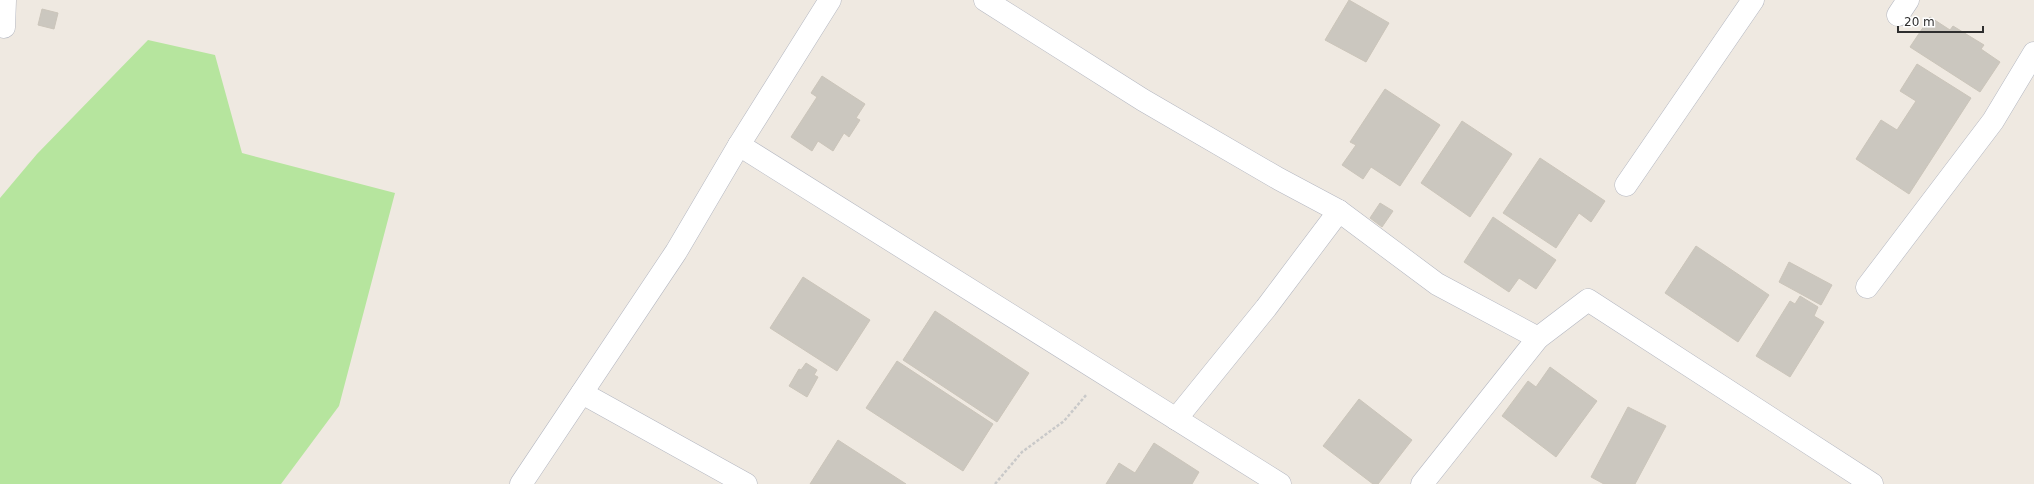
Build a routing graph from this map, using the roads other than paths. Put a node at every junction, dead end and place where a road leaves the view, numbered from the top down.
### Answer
1 (5, 0) edge
2 (830, 0) edge
3 (985, 0) edge
4 (1753, 0) edge
5 (4, 27) dead end
6 (2034, 53) edge
7 (739, 145) junction
8 (1626, 185) dead end
9 (1339, 211) junction
10 (1867, 287) dead end
11 (1538, 338) junction
12 (582, 393) junction
13 (1176, 419) junction
14 (521, 484) edge
15 (746, 484) edge
16 (1280, 484) edge
17 (1422, 484) edge
18 (1872, 484) edge

1 - 5 street
2 - 7 street
3 - 9 street
4 - 8 street
6 - 10 street
7 - 12 street
7 - 13 street
9 - 11 street
9 - 13 street
11 - 17 street
11 - 18 street
12 - 14 street
12 - 15 street
13 - 16 street

